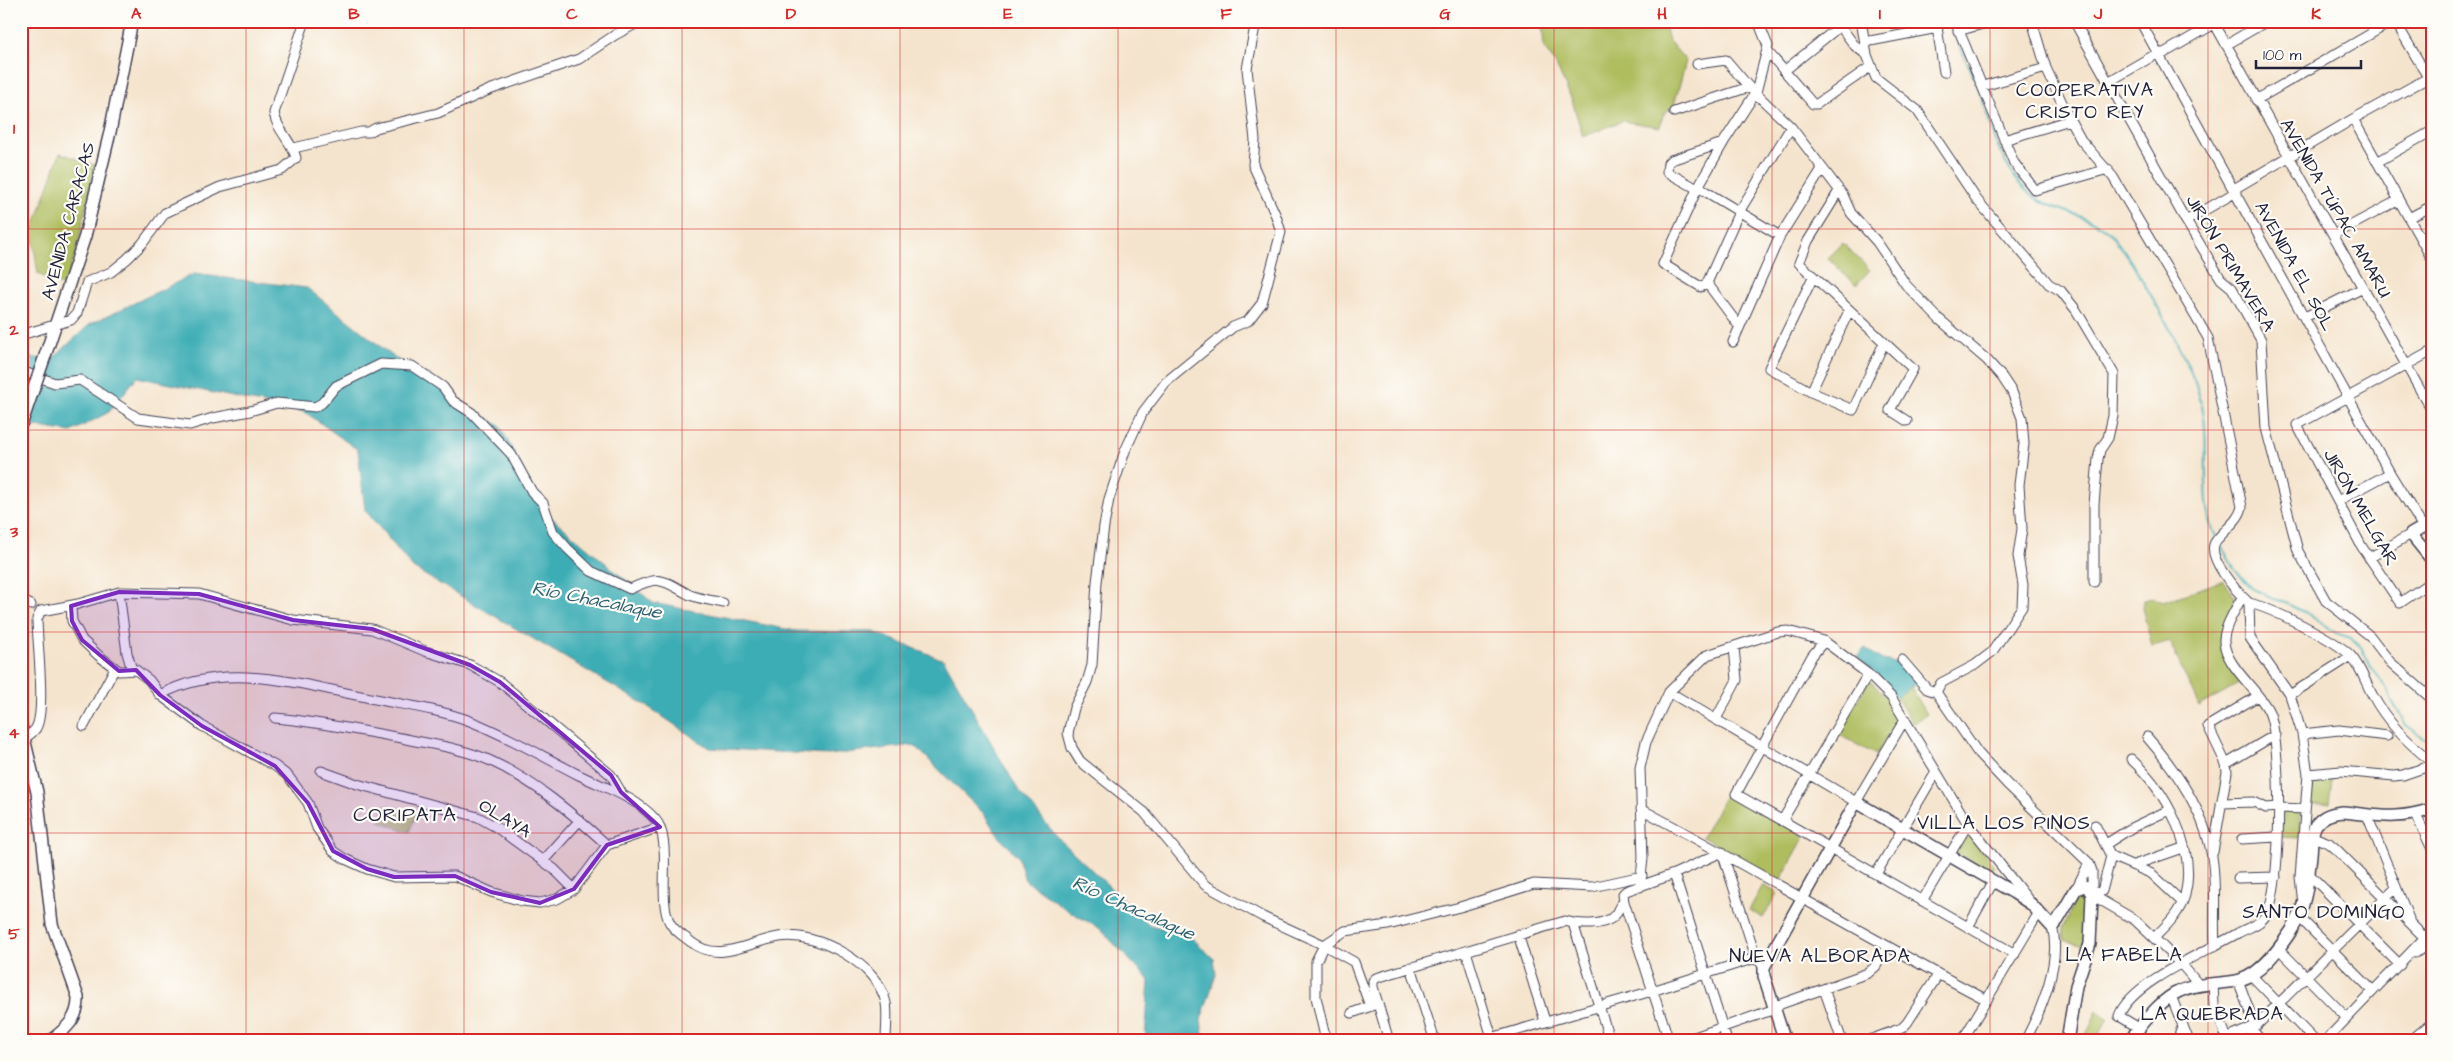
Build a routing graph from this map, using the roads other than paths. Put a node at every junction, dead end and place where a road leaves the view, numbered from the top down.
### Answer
1 (132, 21) edge
2 (305, 21) edge
3 (641, 21) edge
4 (1256, 21) edge
5 (1758, 21) edge
6 (1861, 21) edge
7 (1955, 21) edge
8 (1993, 21) edge
9 (2032, 21) edge
10 (2074, 21) edge
11 (2140, 21) edge
12 (2266, 21) edge
13 (2394, 21) edge
14 (2214, 22) edge
15 (1838, 24) edge
16 (1937, 25) edge
17 (1958, 31) junction
18 (1865, 42) junction
19 (2226, 45) junction
20 (1767, 51) junction
21 (2158, 53) junction
22 (1867, 56) junction
23 (1697, 64) dead end
24 (1870, 67) junction
25 (2046, 68) junction
26 (1784, 71) junction
27 (1944, 72) dead end
28 (2430, 81) edge
29 (2108, 82) junction
30 (1983, 86) junction
31 (1752, 90) junction
32 (2256, 100) junction
33 (1674, 112) dead end
34 (2353, 119) junction
35 (2070, 120) junction
36 (1791, 126) junction
37 (2432, 131) edge
38 (2004, 140) junction
39 (1723, 143) junction
40 (294, 148) junction
41 (2289, 158) junction
42 (2377, 162) junction
43 (1822, 169) junction
44 (2108, 170) junction
45 (1698, 187) junction
46 (2235, 190) junction
47 (1839, 191) junction
48 (2399, 200) junction
49 (2432, 206) edge
50 (1738, 212) junction
51 (2409, 218) junction
52 (2186, 221) junction
53 (2333, 235) junction
54 (1780, 236) junction
55 (2432, 259) edge
56 (1813, 277) junction
57 (1707, 283) junction
58 (2363, 288) junction
59 (1849, 310) junction
60 (2305, 317) junction
61 (56, 324) junction
62 (1739, 326) junction
63 (21, 334) edge
64 (1733, 342) dead end
65 (1884, 343) junction
66 (2432, 351) edge
67 (2405, 364) junction
68 (21, 371) edge
69 (1811, 392) junction
70 (2349, 397) junction
71 (2432, 411) edge
72 (1907, 421) dead end
73 (21, 425) edge
74 (2390, 473) junction
75 (2338, 501) junction
76 (2427, 525) edge
77 (2411, 534) junction
78 (2369, 558) junction
79 (2432, 560) edge
80 (2432, 581) edge
81 (2094, 582) dead end
82 (119, 592) junction
83 (2242, 597) junction
84 (21, 600) edge
85 (723, 603) dead end
86 (2249, 603) junction
87 (31, 605) dead end
88 (71, 606) junction
89 (1824, 641) junction
90 (1734, 647) junction
91 (2351, 656) junction
92 (1902, 660) dead end
93 (115, 668) junction
94 (132, 670) junction
95 (1868, 674) junction
96 (1669, 692) junction
97 (1936, 692) junction
98 (160, 695) junction
99 (2290, 695) junction
100 (2258, 696) junction
101 (2432, 699) edge
102 (275, 718) dead end
103 (1905, 718) junction
104 (1716, 719) junction
105 (21, 726) edge
106 (84, 726) dead end
107 (2302, 734) junction
108 (2275, 735) junction
109 (2387, 736) dead end
110 (2147, 737) dead end
111 (25, 738) junction
112 (1762, 746) junction
113 (2130, 759) dead end
114 (2432, 763) edge
115 (2226, 764) junction
116 (321, 771) dead end
117 (1936, 772) junction
118 (1809, 774) junction
119 (2308, 774) junction
120 (621, 792) junction
121 (1856, 802) junction
122 (2221, 803) junction
123 (2278, 808) junction
124 (1640, 809) junction
125 (2305, 809) junction
126 (2432, 809) edge
127 (2169, 810) junction
128 (2416, 814) junction
129 (2367, 815) junction
130 (580, 820) junction
131 (1782, 821) junction
132 (1968, 824) junction
133 (2095, 825) dead end
134 (660, 828) junction
135 (1903, 830) junction
136 (2277, 837) junction
137 (2312, 837) junction
138 (2242, 839) dead end
139 (2106, 844) junction
140 (607, 845) junction
141 (1830, 848) junction
142 (2183, 848) junction
143 (2432, 849) edge
144 (1722, 852) junction
145 (1948, 856) junction
146 (2111, 856) junction
147 (2212, 858) junction
148 (543, 861) junction
149 (2089, 863) junction
150 (2134, 865) junction
151 (1674, 874) junction
152 (1876, 874) junction
153 (2309, 874) junction
154 (1642, 876) junction
155 (2238, 878) dead end
156 (2276, 878) junction
157 (1993, 882) junction
158 (1640, 887) junction
159 (2396, 888) junction
160 (574, 889) junction
161 (2076, 889) junction
162 (2092, 895) junction
163 (2385, 897) junction
164 (1802, 900) junction
165 (1922, 900) junction
166 (1624, 902) junction
167 (2182, 902) junction
168 (2303, 904) junction
169 (2035, 909) junction
170 (2299, 917) junction
171 (1573, 923) junction
172 (2359, 924) junction
173 (1968, 927) junction
174 (2052, 927) junction
175 (2432, 930) edge
176 (1518, 934) junction
177 (2154, 938) junction
178 (2425, 938) edge
179 (1324, 945) junction
180 (2215, 946) junction
181 (1887, 947) junction
182 (2279, 949) junction
183 (1466, 951) junction
184 (2333, 951) junction
185 (1772, 952) junction
186 (2015, 954) junction
187 (1756, 957) junction
188 (2182, 965) junction
189 (2400, 965) junction
190 (1412, 967) junction
191 (1764, 967) junction
192 (1705, 975) junction
193 (1938, 975) junction
194 (2252, 975) junction
195 (2307, 978) junction
196 (2238, 980) junction
197 (2213, 983) junction
198 (2199, 985) junction
199 (1824, 989) junction
200 (1652, 991) junction
201 (2373, 991) junction
202 (2171, 996) junction
203 (1987, 1000) junction
204 (2280, 1004) junction
205 (1374, 1005) junction
206 (1600, 1007) junction
207 (1775, 1009) junction
208 (1352, 1013) dead end
209 (2347, 1018) junction
210 (1545, 1022) junction
211 (2432, 1023) edge
212 (2182, 1025) junction
213 (1722, 1027) junction
214 (2254, 1027) junction
215 (2139, 1028) junction
216 (1493, 1039) edge
217 (2226, 1040) edge
218 (50, 1041) edge
219 (886, 1041) edge
220 (1326, 1041) edge
221 (1389, 1041) edge
222 (1435, 1041) edge
223 (1480, 1041) edge
224 (1610, 1041) edge
225 (1669, 1041) edge
226 (1684, 1041) edge
227 (1726, 1041) edge
228 (1785, 1041) edge
229 (1842, 1041) edge
230 (1867, 1041) edge
231 (1962, 1041) edge
232 (2025, 1041) edge
233 (2068, 1041) edge
234 (2129, 1041) edge
235 (2177, 1041) edge
236 (2189, 1041) edge
237 (2262, 1041) edge
238 (2315, 1041) edge
239 (2325, 1041) edge
240 (2410, 1041) edge

1 - 61 main road, AVENIDA CARACAS
2 - 40 street
3 - 40 street
4 - 179 street
5 - 20 street
6 - 18 street
7 - 17 street
8 - 17 street
9 - 25 street
10 - 29 street, JIRÓN PRIMAVERA
11 - 21 street, AVENIDA EL SOL
12 - 19 street
13 - 28 street
13 - 32 street
14 - 19 street, AVENIDA TÚPAC AMARU
14 - 21 street
15 - 22 street
15 - 26 street
16 - 18 street
16 - 27 street
17 - 30 street
18 - 22 street
19 - 32 street, AVENIDA TÚPAC AMARU
20 - 26 street
20 - 31 street
21 - 29 street
21 - 46 street, AVENIDA EL SOL
22 - 24 street
23 - 31 street
24 - 26 street
24 - 81 street
25 - 30 street
25 - 35 street
28 - 34 street
29 - 52 street, JIRÓN PRIMAVERA
30 - 38 street
31 - 33 street
31 - 36 street
31 - 39 street
32 - 41 street, AVENIDA TÚPAC AMARU
34 - 41 street
34 - 42 street
35 - 38 street
35 - 44 street
36 - 43 street
36 - 50 street
37 - 42 street
38 - 44 street
39 - 45 street
39 - 45 street
40 - 61 street
41 - 46 street
41 - 53 street, AVENIDA TÚPAC AMARU
42 - 48 street
43 - 47 street
43 - 54 street
44 - 83 street
45 - 50 street
45 - 57 street
46 - 52 street
46 - 60 street, AVENIDA EL SOL
47 - 56 street
47 - 97 street
48 - 51 street
48 - 53 street
49 - 51 street
50 - 54 street
50 - 57 street
51 - 55 street
52 - 101 street, JIRÓN PRIMAVERA
53 - 58 street, AVENIDA TÚPAC AMARU
54 - 62 street
56 - 59 street
56 - 69 street
57 - 62 street
58 - 60 street
58 - 67 street, AVENIDA TÚPAC AMARU
59 - 65 street
59 - 69 street
60 - 70 street, AVENIDA EL SOL
61 - 63 street
61 - 73 main road, AVENIDA CARACAS, bridge
62 - 64 street
65 - 69 street
65 - 72 street
66 - 67 street
67 - 70 street
67 - 71 street, AVENIDA TÚPAC AMARU
68 - 85 street
70 - 74 street, AVENIDA EL SOL
70 - 75 street, JIRÓN MELGAR
74 - 75 street
74 - 76 street, AVENIDA EL SOL
75 - 78 street, JIRÓN MELGAR
76 - 77 main road
77 - 78 street
77 - 79 main road
78 - 80 street, JIRÓN MELGAR
82 - 88 street
82 - 94 street
82 - 120 street
83 - 86 street
83 - 100 street
84 - 87 street
86 - 91 street
86 - 99 street
88 - 93 street
88 - 111 street
89 - 90 street
89 - 95 street
89 - 112 street
90 - 96 street
90 - 104 street
91 - 99 street
91 - 114 street
92 - 97 street
93 - 94 street
93 - 106 street
94 - 98 street
95 - 103 street
95 - 118 street
96 - 104 street
96 - 124 street
97 - 149 street
98 - 120 street
98 - 160 street
99 - 107 street
100 - 108 street
100 - 115 street
102 - 130 street
103 - 117 street
103 - 121 street
104 - 112 street
105 - 111 main road
107 - 109 street
107 - 119 street
108 - 115 street
108 - 123 street
110 - 147 street
111 - 218 main road
112 - 118 street
112 - 131 street
113 - 127 street
114 - 119 street
115 - 122 street
116 - 148 street, OLAYA
117 - 132 street
117 - 135 street
118 - 121 street
118 - 131 street
119 - 125 street
120 - 134 street
121 - 135 main road
121 - 141 main road
122 - 123 street
122 - 147 street
123 - 125 street
123 - 136 street
124 - 144 street
124 - 154 street
125 - 168 street
126 - 128 main road
127 - 139 street
127 - 142 street
128 - 129 main road
128 - 143 street
129 - 137 main road
129 - 159 street
130 - 140 street
130 - 148 street
131 - 141 street
132 - 145 street
132 - 169 street
133 - 139 street
134 - 140 street
134 - 219 street
135 - 145 main road
135 - 152 street
136 - 138 street
136 - 156 street
137 - 153 main road
137 - 163 street
139 - 146 street
140 - 160 street
141 - 152 street
141 - 164 main road
142 - 150 street
142 - 167 street
144 - 151 street
144 - 164 street
144 - 187 street
145 - 157 main road
145 - 165 street
146 - 150 street
146 - 162 street
147 - 180 street
148 - 160 street, OLAYA
149 - 161 street
149 - 162 street
150 - 167 street
151 - 158 street
151 - 192 street
152 - 165 street
153 - 168 main road
153 - 172 street
154 - 158 street
154 - 179 street
155 - 156 street
156 - 180 street
157 - 169 main road
157 - 173 street
158 - 166 street
159 - 163 street
159 - 178 street
161 - 162 main road
161 - 174 main road
162 - 177 street
162 - 233 main road
163 - 172 street
163 - 178 street
164 - 181 street
164 - 185 main road
165 - 173 street
166 - 171 street
166 - 200 street
167 - 177 street
168 - 170 main road
169 - 174 main road
169 - 186 street
170 - 182 main road
170 - 184 street
171 - 176 street
171 - 206 street
172 - 184 street
172 - 189 street
173 - 186 street
174 - 232 street
175 - 178 street
176 - 183 street
176 - 210 street
177 - 188 street
178 - 189 street
179 - 205 street
179 - 220 street
180 - 188 street
181 - 193 street
181 - 199 street
182 - 194 main road
182 - 195 street
183 - 190 street
183 - 216 street
184 - 195 street
184 - 201 street
185 - 187 street
185 - 191 main road
186 - 203 street
187 - 191 street
187 - 192 street
188 - 198 street
188 - 215 street
189 - 201 street
190 - 205 street
190 - 222 street
191 - 207 main road
192 - 200 street
192 - 213 street
193 - 203 street
193 - 230 street
194 - 196 main road
194 - 204 street
195 - 204 street
195 - 209 street
196 - 197 main road
196 - 214 street
197 - 198 main road
197 - 217 street
198 - 202 main road
199 - 207 street
199 - 229 street
200 - 206 street
200 - 225 street
201 - 209 street
202 - 212 street
202 - 215 main road
203 - 231 street
204 - 214 street
204 - 238 street
205 - 208 street
205 - 221 street
206 - 210 street
206 - 224 street
207 - 213 street
207 - 228 main road
209 - 239 street
210 - 216 street
211 - 240 street
212 - 235 street
212 - 236 street
213 - 226 street
213 - 227 street
214 - 217 street
214 - 237 street
215 - 234 main road
216 - 223 street

